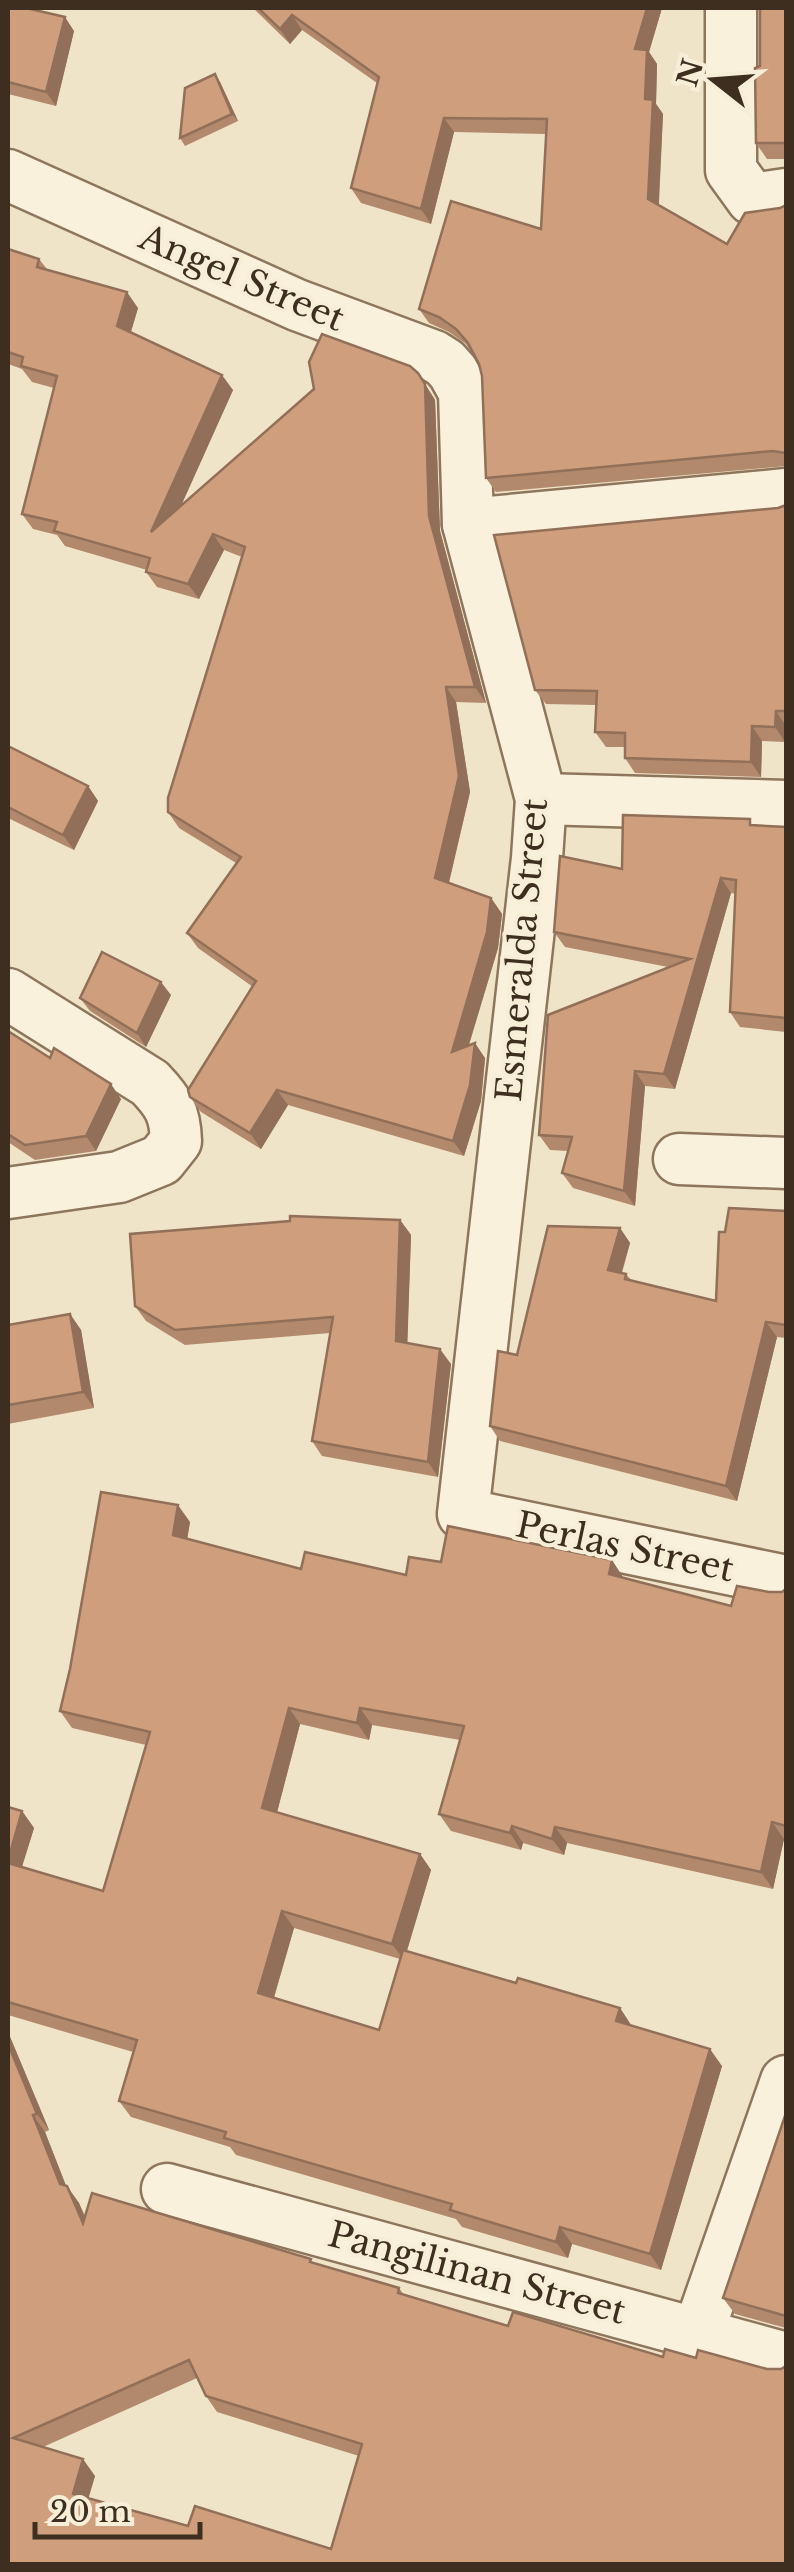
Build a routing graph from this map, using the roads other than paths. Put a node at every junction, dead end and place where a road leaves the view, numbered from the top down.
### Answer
1 (731, 8) edge
2 (8, 175) edge
3 (786, 194) edge
4 (464, 392) joint
5 (786, 494) edge
6 (468, 524) junction
7 (541, 799) junction
8 (786, 806) edge
9 (8, 994) edge
10 (679, 1159) dead end
11 (786, 1162) edge
12 (8, 1193) edge
13 (464, 1514) joint
14 (786, 1581) edge
15 (786, 2081) edge
16 (167, 2189) dead end
17 (698, 2334) junction
18 (786, 2358) edge

1 - 3 street
2 - 4 street, Angel Street
4 - 6 street, Esmeralda Street
5 - 6 street
6 - 7 street, Esmeralda Street
7 - 8 street
7 - 13 street, Esmeralda Street
9 - 12 street
10 - 11 street
13 - 14 street, Perlas Street
15 - 17 street
16 - 17 street, Pangilinan Street
17 - 18 street, Pangilinan Street

